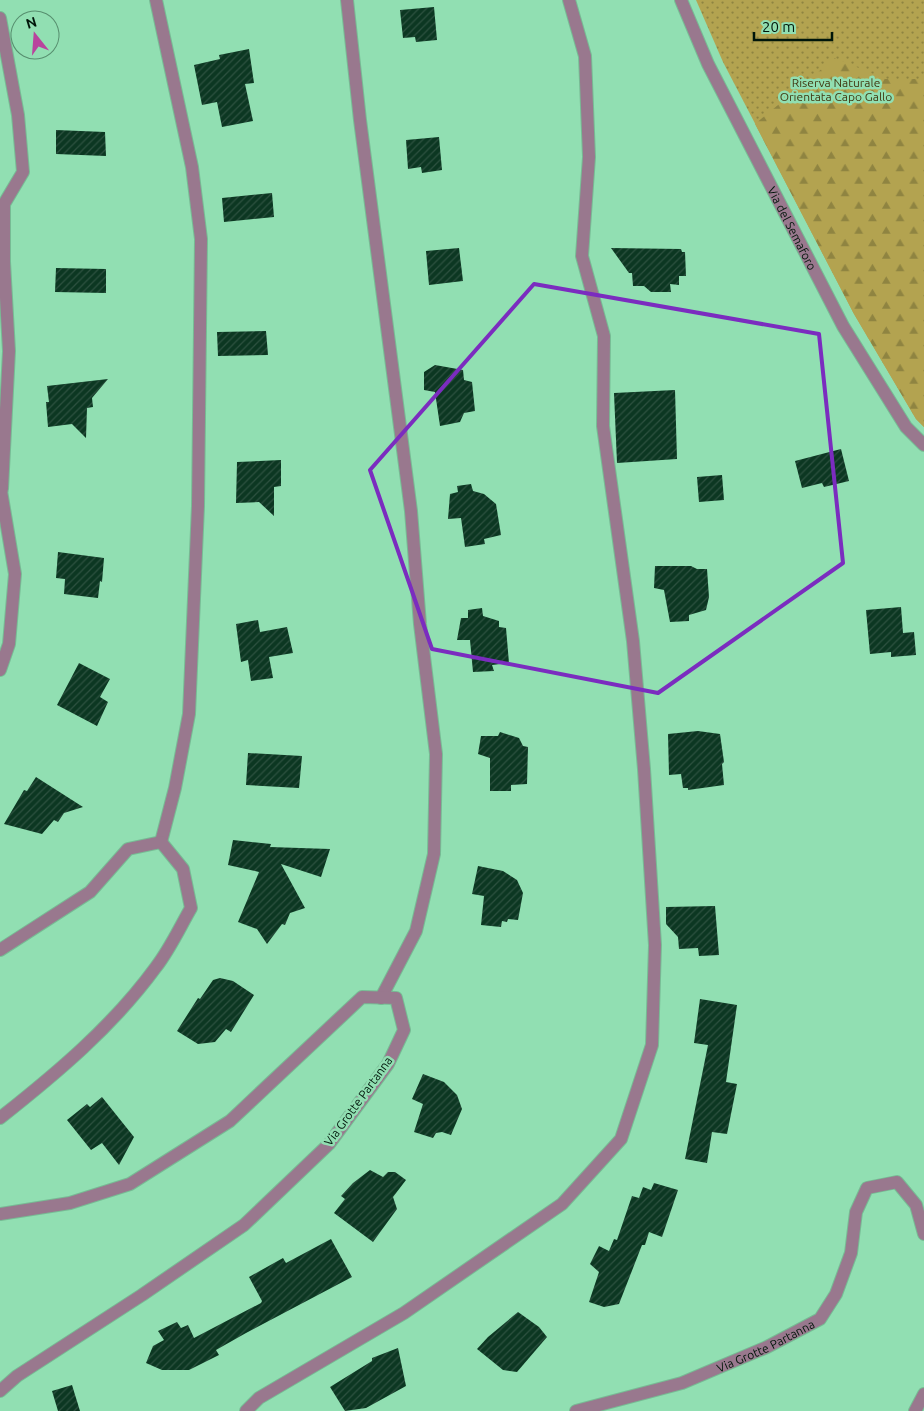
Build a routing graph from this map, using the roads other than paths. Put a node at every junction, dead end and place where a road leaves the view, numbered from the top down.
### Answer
1 (156, 0) edge
2 (347, 0) edge
3 (569, 0) edge
4 (681, 0) edge
5 (0, 18) edge
6 (924, 445) edge
7 (1, 487) edge
8 (0, 670) edge
9 (160, 842) junction
10 (0, 950) edge
11 (381, 998) junction
12 (0, 1118) edge
13 (0, 1214) edge
14 (924, 1234) edge
15 (0, 1392) edge
16 (924, 1394) edge
17 (246, 1411) edge
18 (576, 1411) edge
19 (916, 1411) edge

1 - 9 street
2 - 11 street
3 - 17 street
4 - 6 street, Via del Semaforo
5 - 7 street
7 - 8 street
9 - 10 street
9 - 12 street
11 - 13 street
11 - 15 street, Via Grotte Partanna
14 - 18 street, Via Grotte Partanna
16 - 19 street

